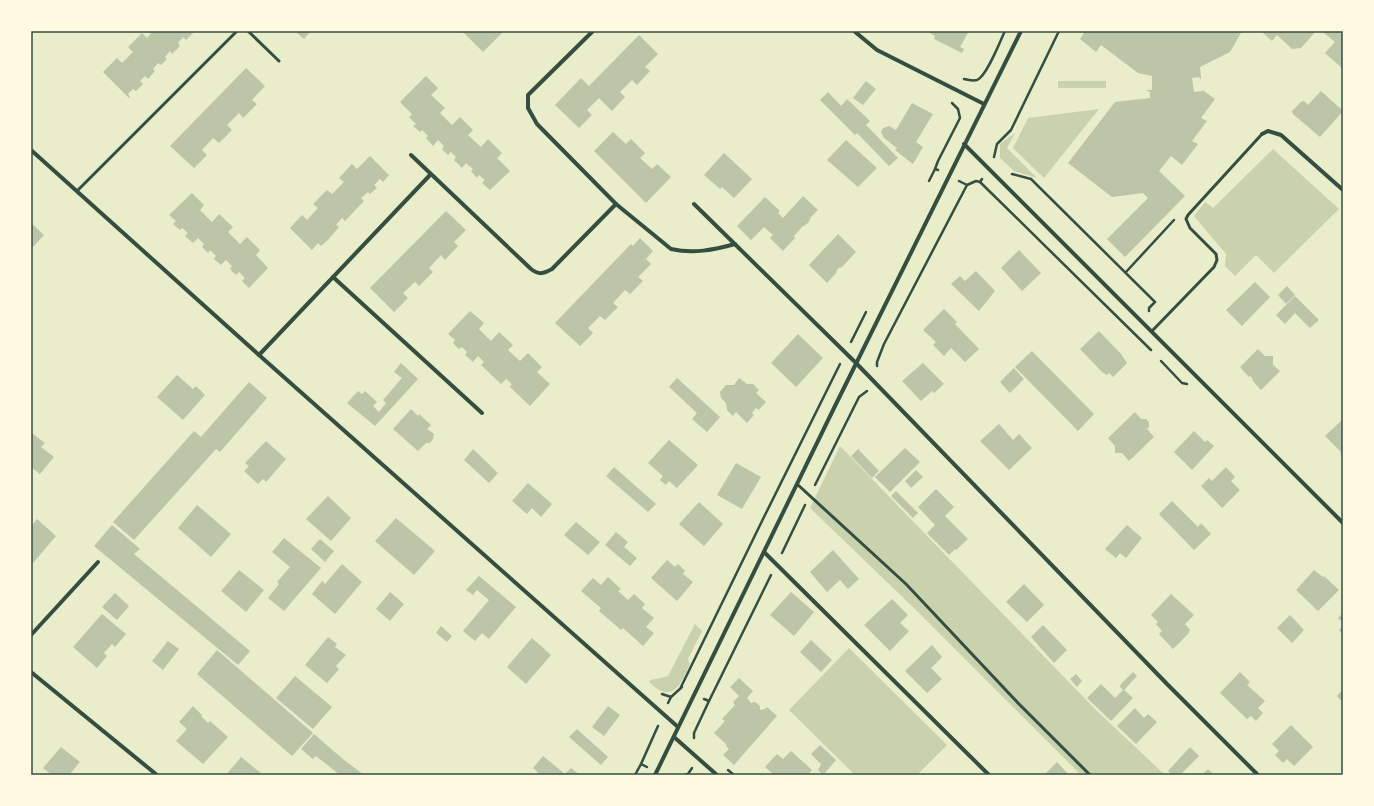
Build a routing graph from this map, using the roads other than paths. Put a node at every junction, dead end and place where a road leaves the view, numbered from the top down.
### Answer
1 (237, 31) edge
2 (248, 31) edge
3 (593, 31) edge
4 (854, 31) edge
5 (1021, 31) edge
6 (279, 61) dead end
7 (984, 104) junction
8 (1262, 134) joint
9 (964, 144) junction
10 (31, 150) edge
11 (411, 155) dead end
12 (430, 175) junction
13 (1343, 190) edge
14 (77, 191) junction
15 (616, 204) junction
16 (694, 204) dead end
17 (735, 244) junction
18 (333, 277) junction
19 (1152, 331) junction
20 (259, 355) junction
21 (856, 363) junction
22 (482, 413) dead end
23 (797, 484) junction
24 (1343, 523) edge
25 (764, 552) junction
26 (98, 562) dead end
27 (31, 635) edge
28 (31, 672) edge
29 (678, 727) junction
30 (674, 737) junction
31 (157, 775) edge
32 (655, 775) edge
33 (718, 775) edge
34 (989, 775) edge
35 (1090, 775) edge
36 (1258, 775) edge

1 - 14 lane
2 - 6 lane
3 - 15 street
4 - 7 street
5 - 7 street
7 - 9 street
8 - 13 street
8 - 19 lane
9 - 19 street
9 - 21 street
10 - 14 street
11 - 12 street
12 - 15 street
12 - 18 street
14 - 20 street
15 - 17 street
16 - 17 street
17 - 21 street
18 - 20 street
18 - 22 street
19 - 24 street
20 - 29 street
21 - 23 street
21 - 36 street
23 - 25 street
23 - 35 lane
25 - 29 street
25 - 34 street
26 - 27 street
28 - 31 street
29 - 30 street
30 - 32 street
30 - 33 street

